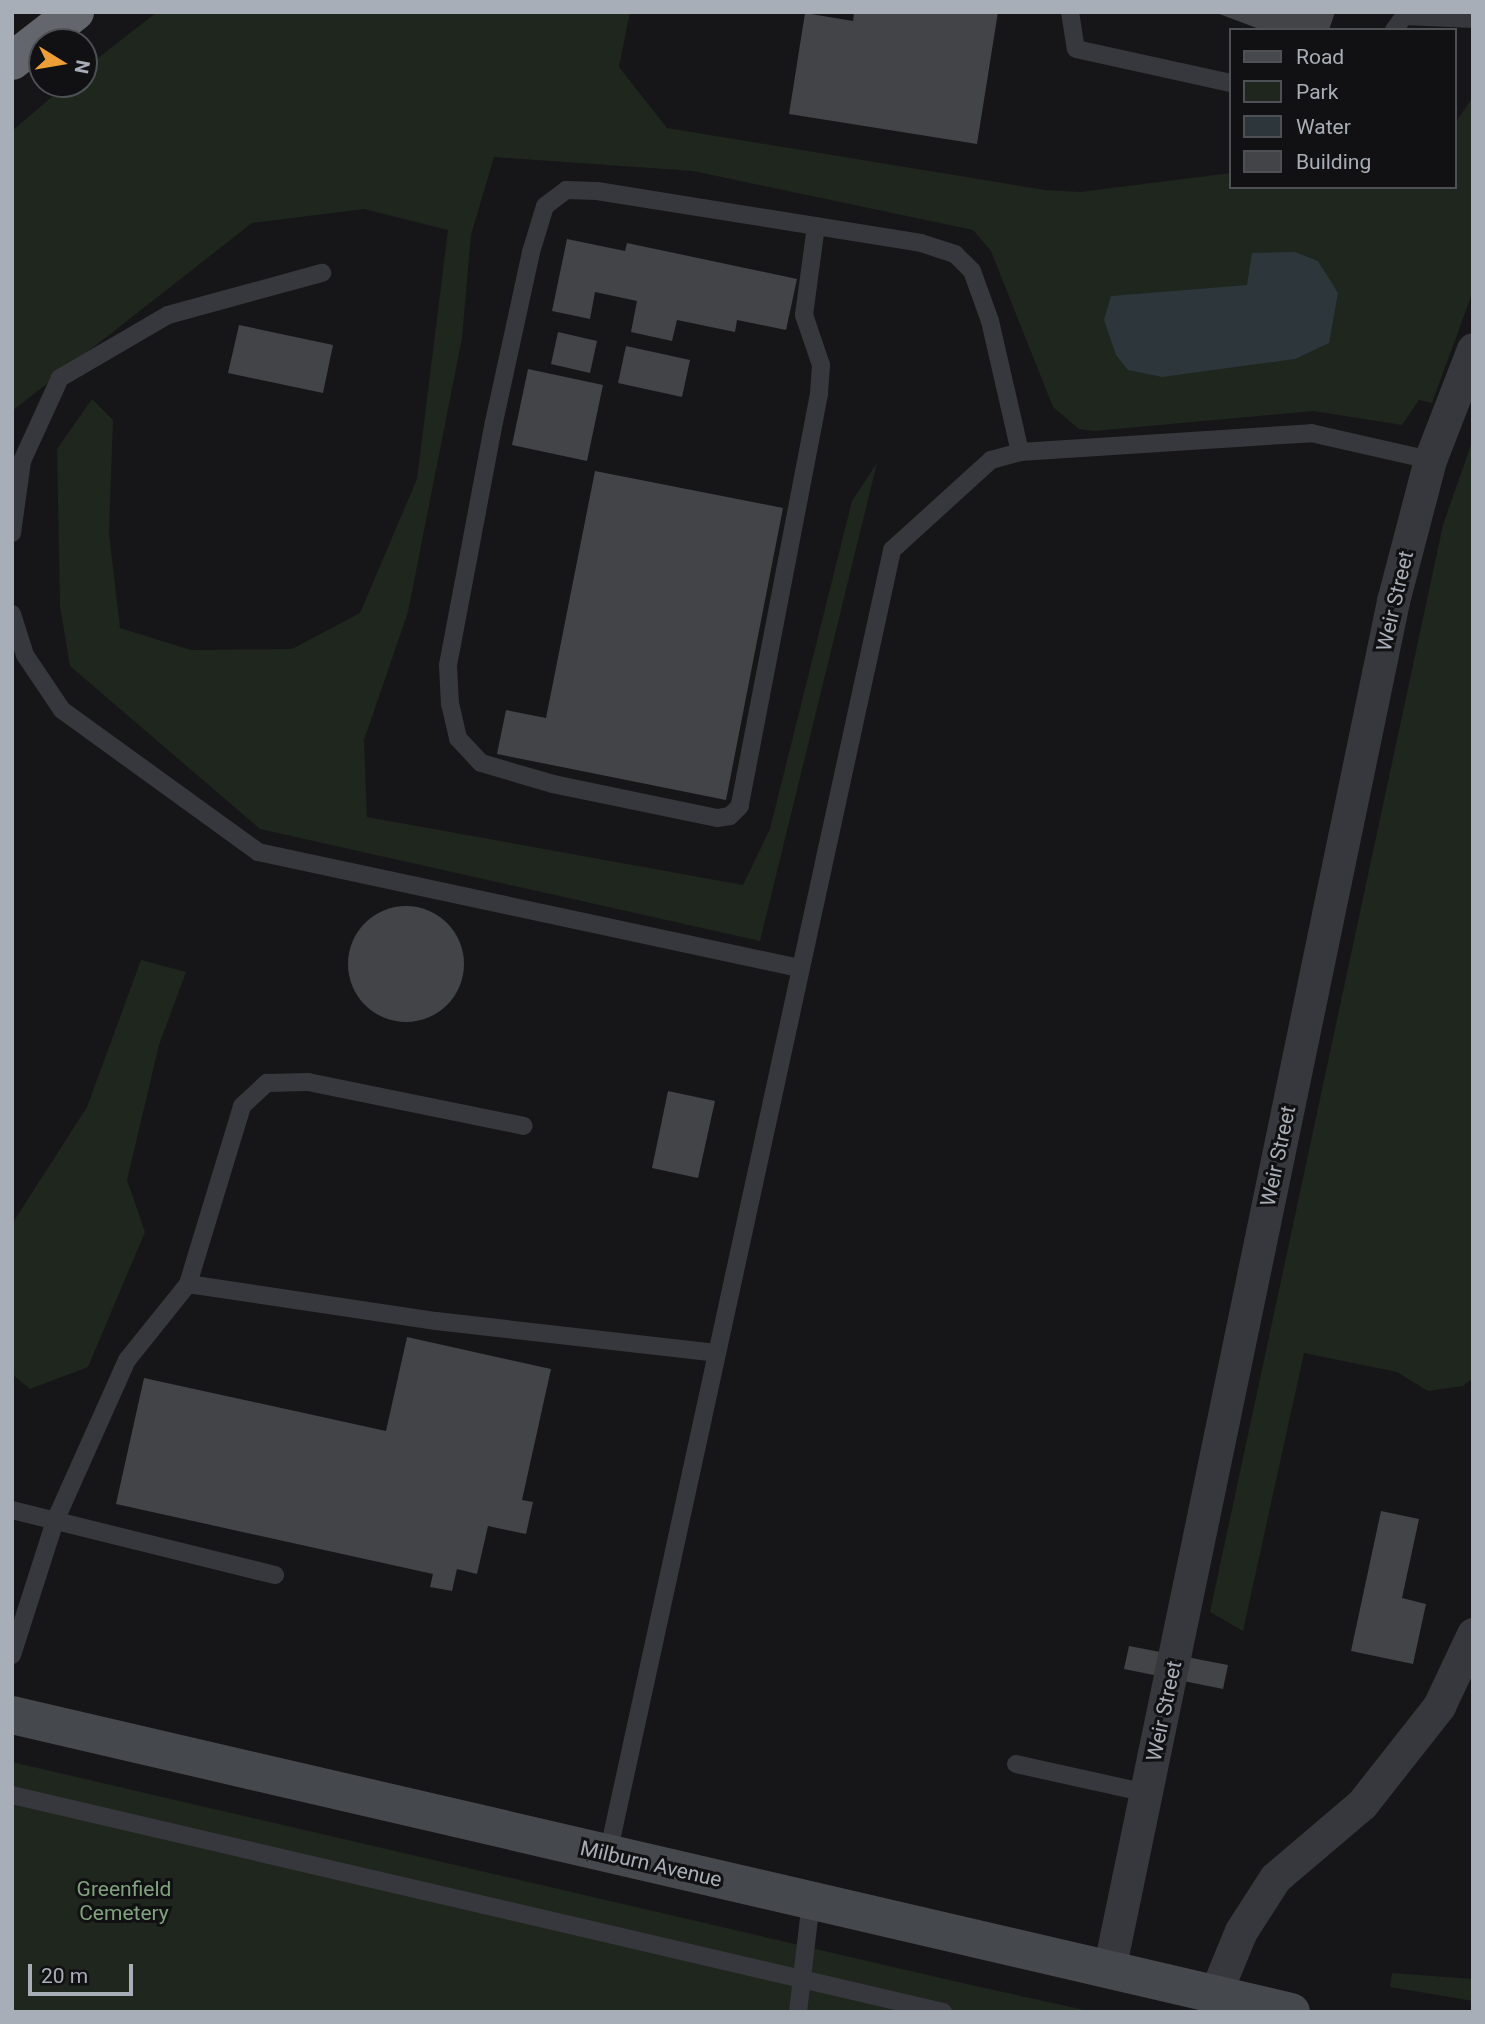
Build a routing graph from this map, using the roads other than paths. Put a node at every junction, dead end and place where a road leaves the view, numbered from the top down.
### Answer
1 (75, 12) edge
2 (1070, 12) edge
3 (1473, 19) edge
4 (1395, 28) edge
5 (12, 61) edge
6 (1230, 83) edge
7 (816, 226) junction
8 (322, 273) dead end
9 (1473, 349) edge
10 (1020, 452) junction
11 (1430, 460) junction
12 (12, 533) edge
13 (12, 614) edge
14 (799, 968) junction
15 (524, 1126) dead end
16 (188, 1284) junction
17 (716, 1353) junction
18 (12, 1510) edge
19 (55, 1521) junction
20 (275, 1575) dead end
21 (1473, 1634) edge
22 (12, 1655) edge
23 (12, 1715) edge
24 (1016, 1764) dead end
25 (1147, 1793) junction
26 (12, 1795) edge
27 (608, 1854) junction
28 (811, 1901) junction
29 (1109, 1970) junction
30 (805, 1981) junction
31 (1215, 1994) junction
32 (798, 2012) edge
33 (943, 2012) edge
34 (1291, 2012) edge

1 - 5 highway
2 - 6 lane
3 - 4 lane
7 - 7 lane
7 - 10 lane
8 - 12 lane
9 - 11 street, Weir Street
10 - 11 lane
10 - 14 lane
11 - 25 street, Weir Street
13 - 14 lane
14 - 17 lane
15 - 16 lane
16 - 17 lane
16 - 19 lane
17 - 27 lane
18 - 19 lane
19 - 20 lane
19 - 22 lane
21 - 31 street
23 - 27 street, Milburn Avenue
24 - 25 lane
25 - 29 street, Weir Street
26 - 30 lane
27 - 28 street, Milburn Avenue
28 - 29 street, Milburn Avenue
28 - 30 lane
29 - 31 street, Milburn Avenue
30 - 32 lane
30 - 33 lane
31 - 34 street, Milburn Avenue

